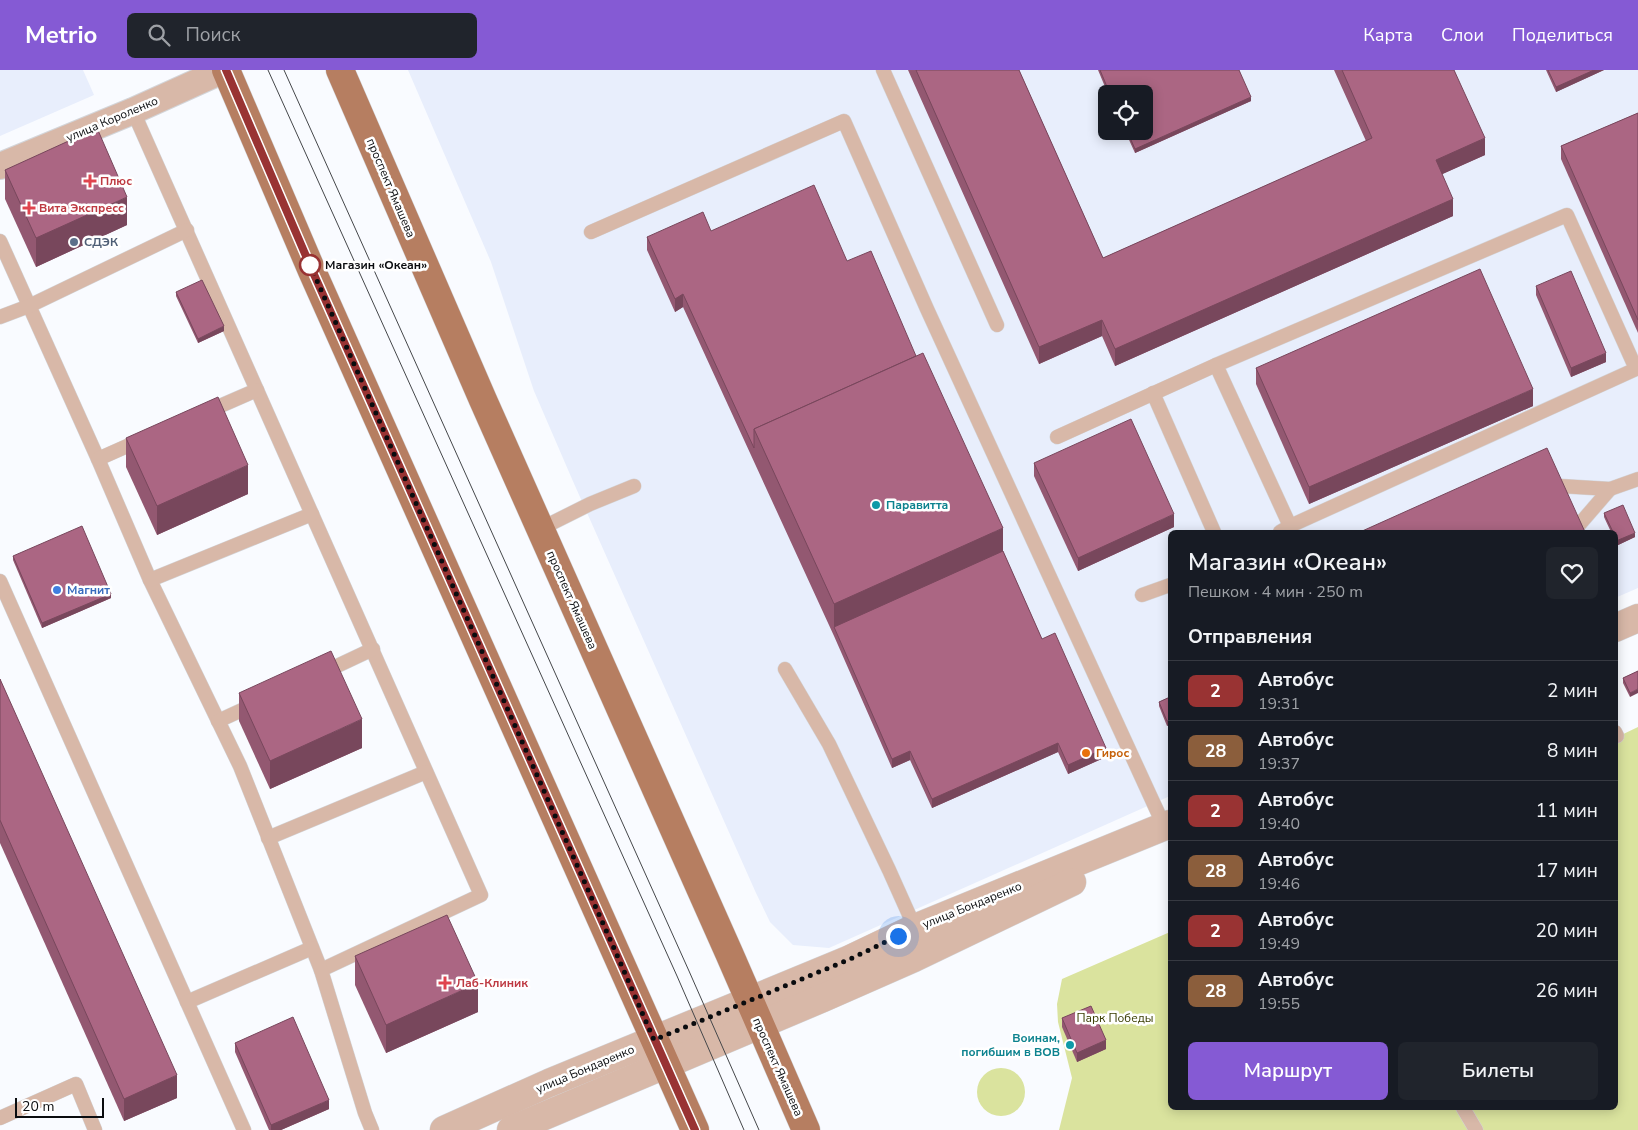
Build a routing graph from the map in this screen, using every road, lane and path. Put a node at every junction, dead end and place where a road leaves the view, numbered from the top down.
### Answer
1 (225, 70) edge
2 (340, 70) edge
3 (883, 70) edge
4 (133, 111) junction
5 (0, 166) edge
6 (187, 230) junction
7 (592, 232) dead end
8 (0, 241) edge
9 (29, 306) junction
10 (0, 318) edge
11 (997, 324) dead end
12 (1216, 366) junction
13 (257, 390) junction
14 (1153, 394) junction
15 (195, 417) edge
16 (160, 432) edge
17 (1057, 437) dead end
18 (98, 459) junction
19 (1638, 478) edge
20 (634, 486) dead end
21 (1560, 486) edge
22 (1610, 489) junction
23 (312, 514) junction
24 (1578, 526) edge
25 (540, 529) junction
26 (1285, 529) edge
27 (1213, 530) edge
28 (150, 580) junction
29 (0, 581) edge
30 (1168, 586) edge
31 (1142, 595) dead end
32 (1638, 618) edge
33 (1618, 627) edge
34 (373, 649) junction
35 (784, 669) dead end
36 (304, 681) edge
37 (270, 697) edge
38 (218, 721) junction
39 (426, 772) junction
40 (1168, 828) edge
41 (268, 838) junction
42 (915, 928) junction
43 (312, 948) junction
44 (321, 970) junction
45 (749, 1000) junction
46 (187, 1002) junction
47 (760, 1025) junction
48 (654, 1040) junction
49 (665, 1065) junction
50 (1464, 1110) edge
51 (0, 1118) edge
52 (95, 1130) edge
53 (244, 1130) edge
54 (372, 1130) edge
55 (444, 1130) edge
56 (511, 1130) edge
57 (695, 1130) edge
58 (806, 1130) edge
59 (1476, 1130) edge

1 - 4 street, улица Короленко
1 - 48 main road
2 - 25 main road, проспект Ямашева
3 - 11 lane
4 - 5 street, улица Короленко
4 - 6 lane
6 - 9 lane
6 - 13 lane
7 - 40 lane
8 - 9 lane
9 - 10 lane
9 - 18 lane
12 - 14 lane
12 - 26 lane
12 - 26 lane
13 - 15 lane
13 - 23 lane
14 - 17 lane
14 - 27 lane
16 - 18 lane
18 - 28 lane
19 - 22 lane
20 - 25 lane
21 - 22 lane
22 - 24 lane
23 - 28 lane
23 - 34 lane
25 - 45 main road, проспект Ямашева
28 - 38 lane
29 - 46 lane
30 - 31 lane
32 - 33 street
34 - 36 lane
34 - 39 lane
35 - 42 lane
37 - 38 lane
38 - 41 lane
39 - 41 lane
39 - 44 lane
40 - 42 street, улица Бондаренко
40 - 47 street, улица Бондаренко
41 - 43 lane
42 - 45 street, улица Бондаренко
43 - 44 lane
43 - 46 lane
44 - 54 lane
45 - 47 main road, проспект Ямашева
45 - 48 street, улица Бондаренко
46 - 53 lane
47 - 49 street, улица Бондаренко
47 - 58 main road, проспект Ямашева
48 - 49 main road
48 - 55 street, улица Бондаренко
49 - 56 street, улица Бондаренко
49 - 57 main road
50 - 59 lane
51 - 52 lane

